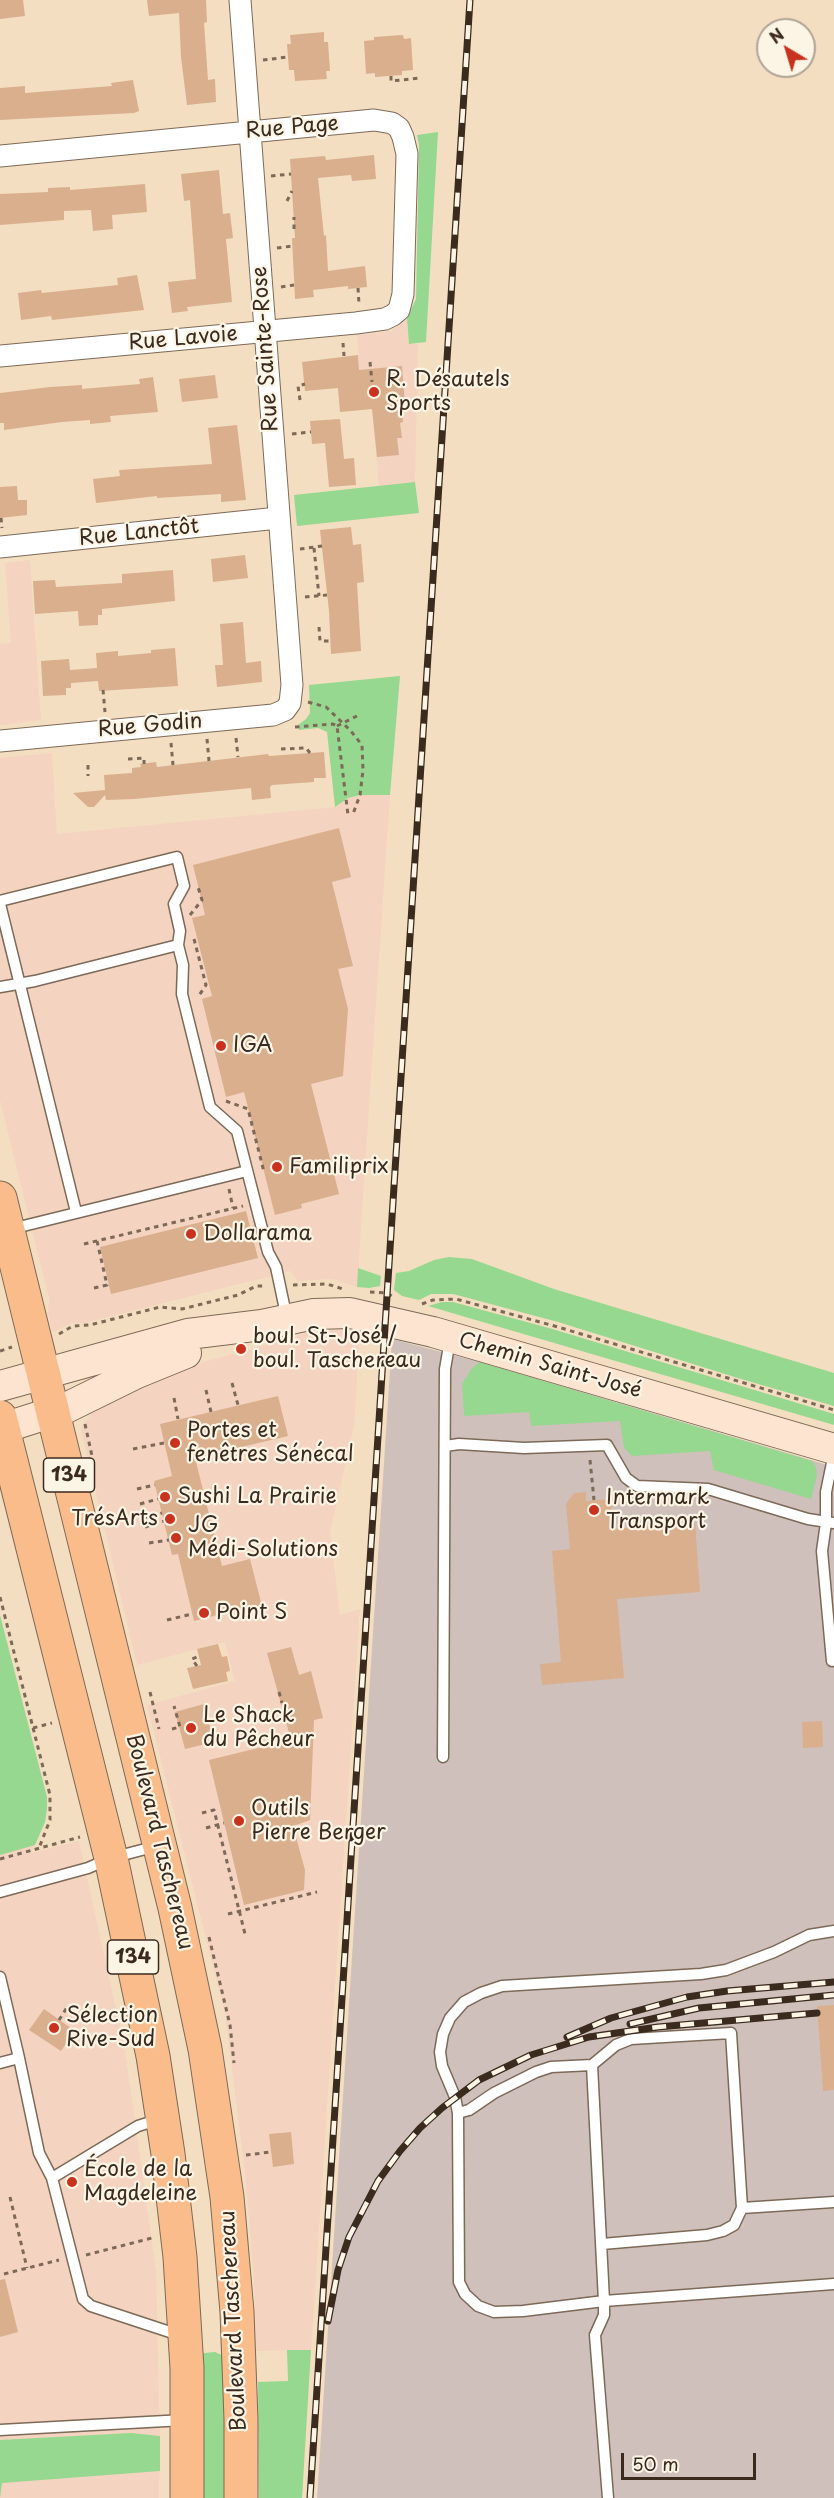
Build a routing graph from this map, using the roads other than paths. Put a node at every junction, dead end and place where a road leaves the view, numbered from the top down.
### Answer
1 (240, 0) edge
2 (251, 131) junction
3 (0, 156) edge
4 (399, 310) joint
5 (266, 331) junction
6 (0, 356) edge
7 (278, 518) junction
8 (1, 539) edge
9 (301, 700) joint
10 (0, 741) edge
11 (0, 903) edge
12 (178, 945) junction
13 (20, 983) junction
14 (0, 987) edge
15 (247, 1171) junction
16 (0, 1198) edge
17 (76, 1212) junction
18 (8, 1230) junction
19 (275, 1322) junction
20 (450, 1337) junction
21 (44, 1375) junction
22 (0, 1386) edge
23 (54, 1413) junction
24 (1, 1425) edge
25 (445, 1446) junction
26 (834, 1451) edge
27 (830, 1523) edge
28 (832, 1661) dead end
29 (125, 1703) junction
30 (64, 1720) junction
31 (443, 1757) dead end
32 (160, 1845) junction
33 (111, 1858) junction
34 (0, 1892) edge
35 (834, 1931) edge
36 (0, 1977) edge
37 (199, 2016) junction
38 (148, 2027) junction
39 (19, 2058) junction
40 (0, 2063) edge
41 (592, 2065) junction
42 (458, 2114) junction
43 (163, 2119) junction
44 (52, 2178) junction
45 (834, 2202) edge
46 (742, 2208) junction
47 (602, 2244) junction
48 (834, 2284) edge
49 (604, 2301) junction
50 (238, 2334) junction
51 (185, 2337) junction
52 (187, 2420) junction
53 (0, 2430) edge
54 (187, 2498) edge
55 (241, 2498) edge
56 (608, 2498) edge

1 - 2 street, Rue Sainte-Rose
2 - 3 street, Rue Page
2 - 4 street, Rue Page
2 - 5 street, Rue Sainte-Rose
4 - 5 street, Rue Lavoie
5 - 6 street, Rue Lavoie
5 - 7 street, Rue Sainte-Rose
7 - 8 street, Rue Lanctôt
7 - 9 street, Rue Sainte-Rose
9 - 10 street, Rue Godin
11 - 12 lane
11 - 13 lane
12 - 13 lane
12 - 15 lane
13 - 14 lane
13 - 17 lane
15 - 17 lane
15 - 19 lane
16 - 18 main road, Boulevard Taschereau / 134
17 - 18 lane
18 - 21 main road, Boulevard Taschereau / 134
19 - 20 street, Chemin Saint-José
19 - 21 street, Chemin Saint-José
19 - 23 street, Chemin Saint-José
20 - 25 lane
20 - 26 street, Chemin Saint-José
21 - 22 street, Chemin Saint-José
21 - 23 main road, Boulevard Taschereau / 134
23 - 24 street, Chemin Saint-José
23 - 29 main road, Boulevard Taschereau / 134
24 - 30 main road, 134
25 - 27 lane
25 - 31 lane
26 - 27 lane
27 - 28 lane
29 - 30 main road
29 - 32 main road, Boulevard Taschereau / 134
30 - 33 main road, 134
32 - 33 lane
32 - 37 main road, Boulevard Taschereau / 134
33 - 34 lane
33 - 38 main road, 134
35 - 42 lane
36 - 39 lane
37 - 38 main road
37 - 50 main road, Boulevard Taschereau / 134
38 - 43 main road, 134
39 - 40 lane
39 - 44 lane
41 - 42 lane
41 - 46 lane
41 - 47 lane
42 - 49 lane
43 - 44 lane
43 - 51 main road, 134
44 - 51 lane
45 - 46 lane
46 - 47 lane
47 - 49 lane
48 - 49 lane
49 - 56 lane
50 - 51 main road
50 - 55 main road, Boulevard Taschereau / 134
51 - 52 main road, 134
52 - 53 lane
52 - 54 main road, 134

